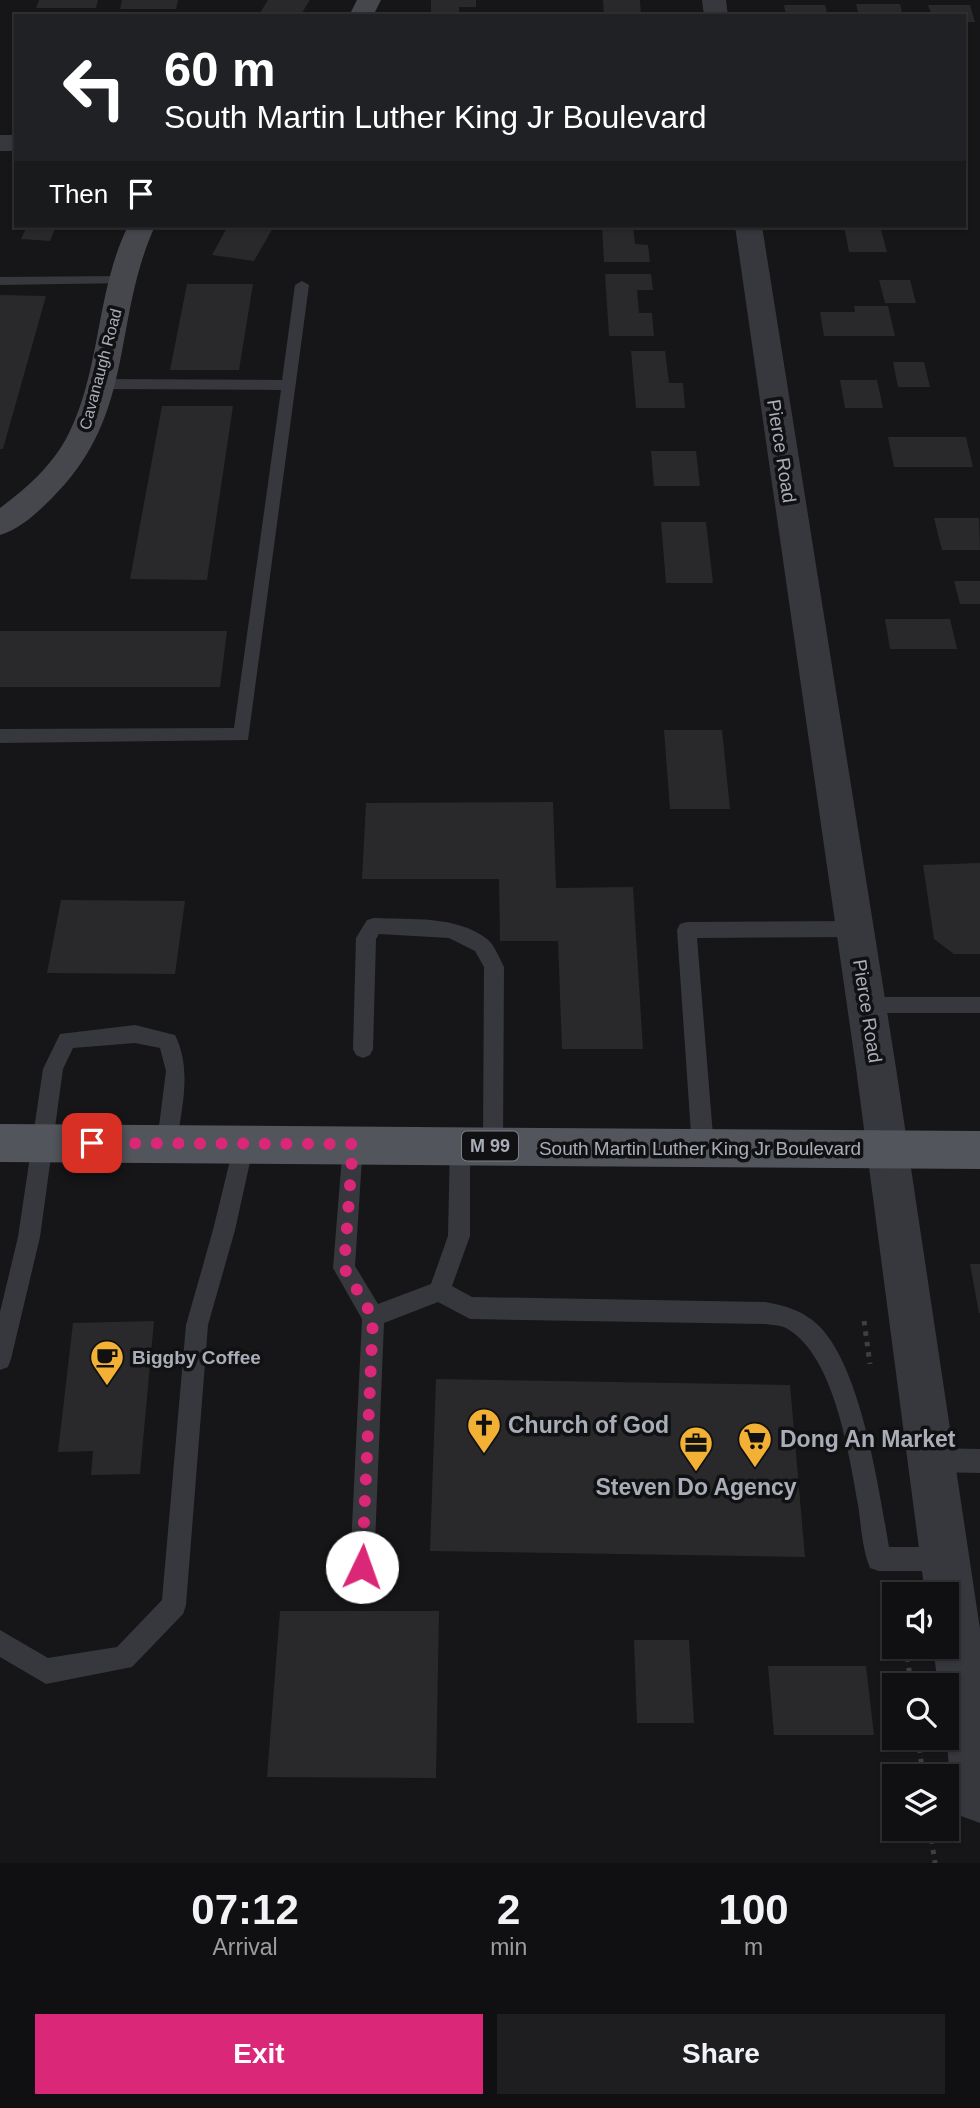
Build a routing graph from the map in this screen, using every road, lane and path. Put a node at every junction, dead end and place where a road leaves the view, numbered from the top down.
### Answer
1 (140, 228) edge
2 (748, 228) edge
3 (123, 280) junction
4 (0, 281) edge
5 (302, 285) dead end
6 (100, 384) junction
7 (288, 385) junction
8 (0, 524) edge
9 (0, 736) edge
10 (855, 929) junction
11 (867, 1004) junction
12 (980, 1005) edge
13 (363, 1049) dead end
14 (167, 1142) junction
15 (0, 1143) edge
16 (41, 1143) junction
17 (244, 1143) junction
18 (353, 1144) junction
19 (477, 1146) junction
20 (703, 1149) junction
21 (887, 1149) junction
22 (980, 1150) edge
23 (439, 1291) junction
24 (373, 1317) junction
25 (0, 1359) edge
26 (930, 1460) junction
27 (980, 1461) edge
28 (944, 1559) junction
29 (362, 1567) dead end
30 (0, 1643) edge
31 (980, 1797) edge
32 (932, 1841) edge
33 (935, 1863) edge

1 - 3 street, Cavanaugh Road
2 - 10 street, Pierce Road
3 - 4 lane
3 - 6 street, Cavanaugh Road
5 - 7 lane
6 - 7 lane
6 - 8 street, Cavanaugh Road
7 - 9 lane
10 - 11 street, Pierce Road
10 - 20 lane
11 - 12 lane
11 - 21 street, Pierce Road
13 - 19 lane
14 - 16 main road, South Martin Luther King Jr Boulevard / M 99
14 - 16 lane
14 - 17 main road, South Martin Luther King Jr Boulevard / M 99
15 - 16 main road, South Martin Luther King Jr Boulevard / M 99
16 - 25 lane
17 - 18 main road, South Martin Luther King Jr Boulevard / M 99
17 - 30 lane
18 - 19 main road, South Martin Luther King Jr Boulevard / M 99
18 - 24 lane
19 - 20 main road, South Martin Luther King Jr Boulevard / M 99
19 - 23 lane
20 - 21 main road, South Martin Luther King Jr Boulevard / M 99
21 - 22 main road, South Martin Luther King Jr Boulevard / M 99
21 - 26 street, Pierce Road
23 - 24 lane
23 - 28 lane
24 - 29 lane
26 - 27 lane
26 - 28 street, Pierce Road
28 - 31 street, Pierce Road
32 - 33 path

